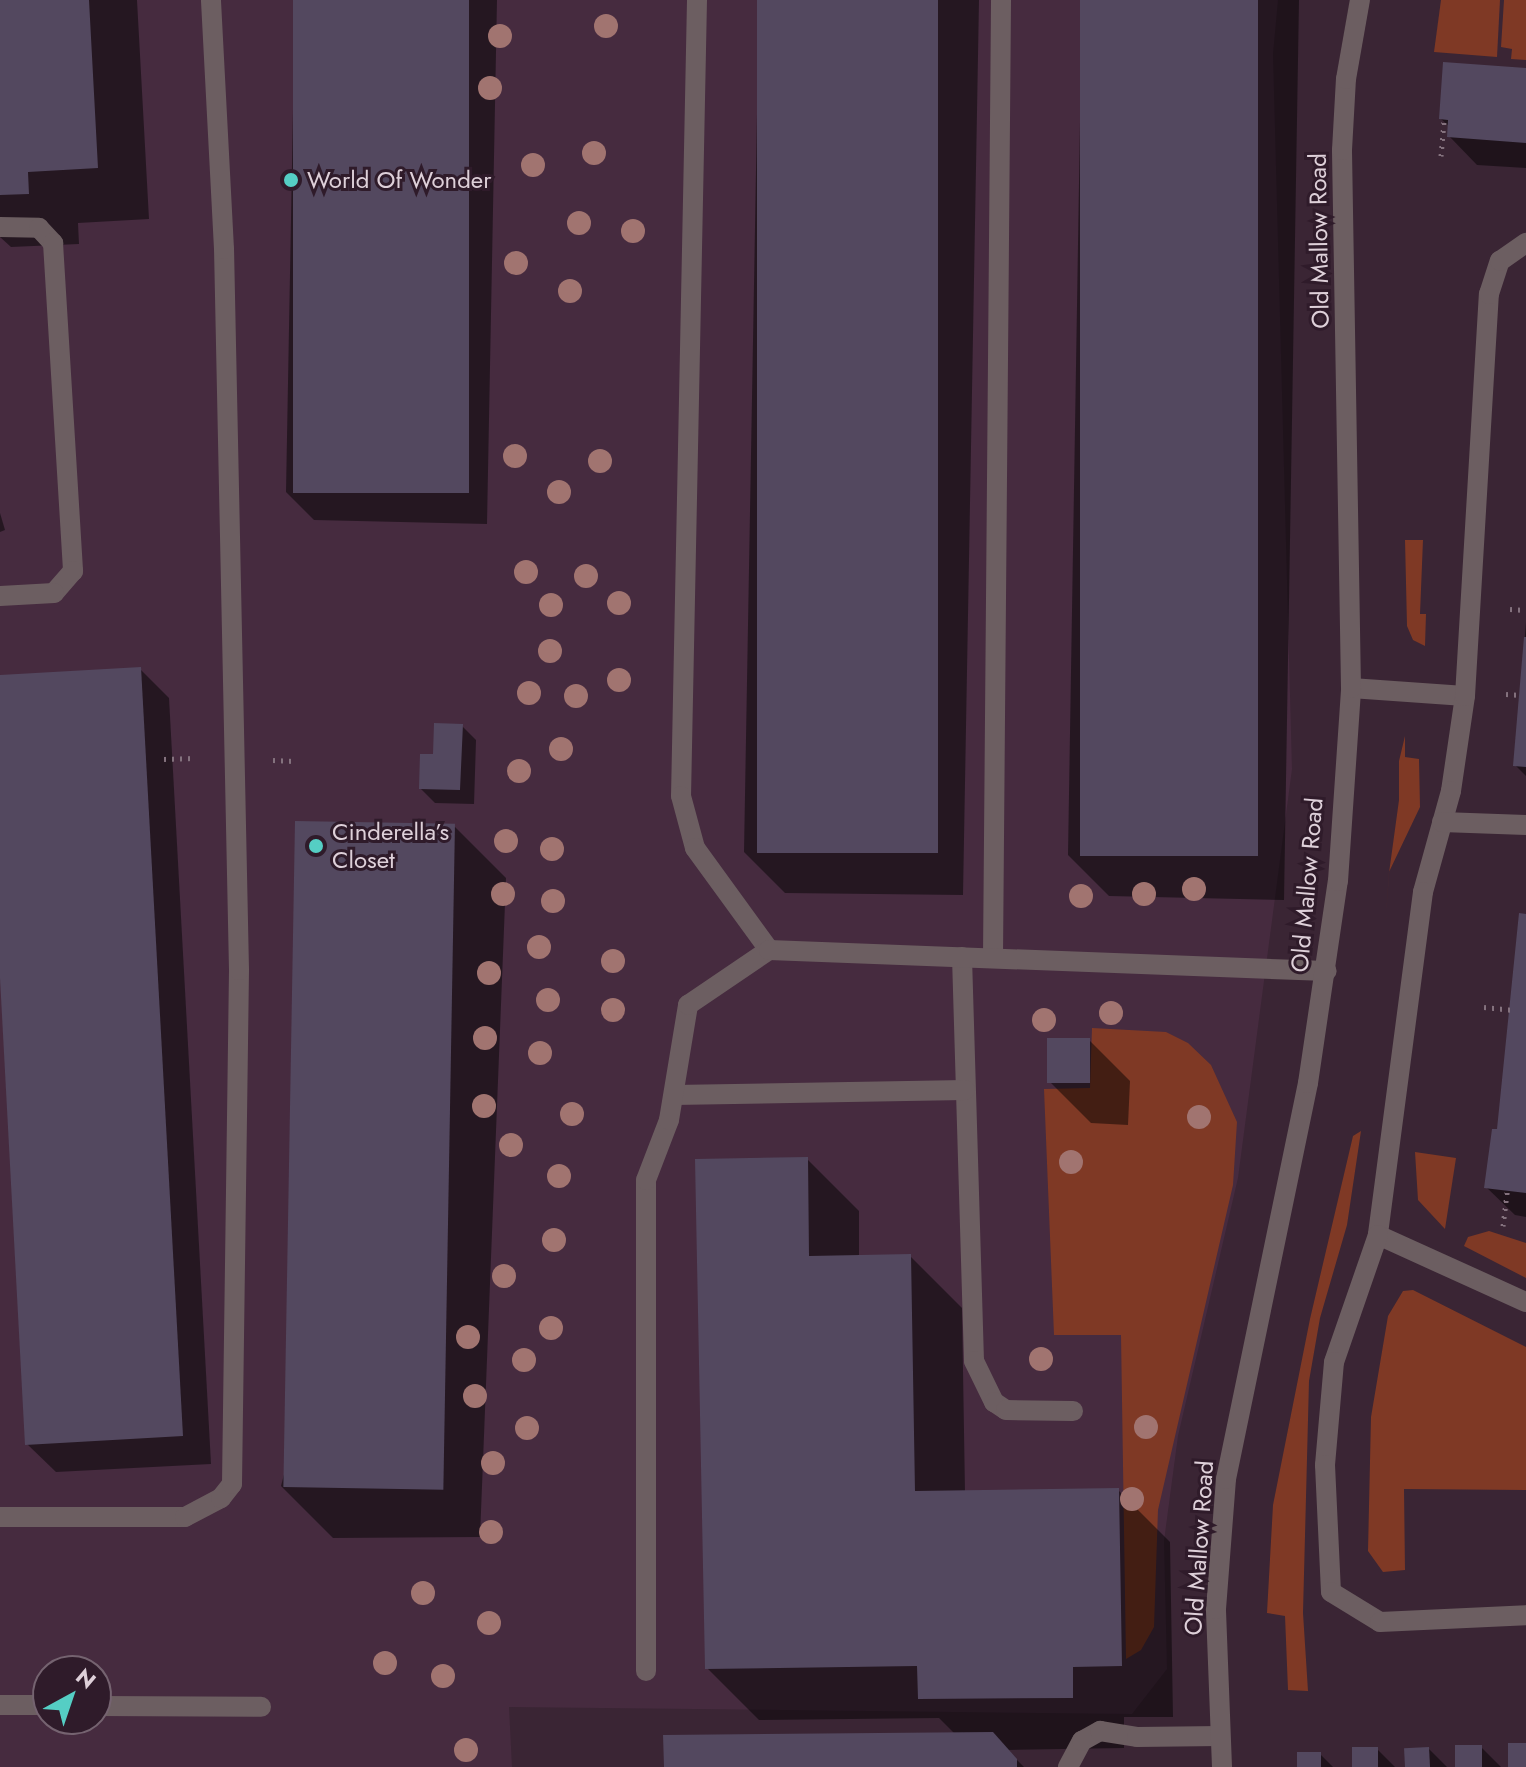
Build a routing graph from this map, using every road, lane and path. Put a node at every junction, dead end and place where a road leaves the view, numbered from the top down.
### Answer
1 (211, 0) edge
2 (697, 0) edge
3 (1001, 0) edge
4 (1360, 0) edge
5 (1444, 120) dead end
6 (1441, 156) dead end
7 (0, 227) edge
8 (1526, 243) edge
9 (0, 596) edge
10 (1351, 688) junction
11 (1465, 696) junction
12 (1442, 822) junction
13 (1526, 825) edge
14 (769, 950) junction
15 (962, 957) junction
16 (993, 957) junction
17 (1327, 971) junction
18 (1484, 1007) dead end
19 (1511, 1010) dead end
20 (965, 1090) junction
21 (674, 1095) junction
22 (1507, 1191) dead end
23 (1503, 1226) dead end
24 (1378, 1235) junction
25 (1526, 1302) edge
26 (1073, 1411) dead end
27 (0, 1517) edge
28 (1526, 1615) edge
29 (646, 1671) dead end
30 (0, 1705) edge
31 (32, 1705) edge
32 (112, 1706) edge
33 (261, 1707) dead end
34 (1220, 1736) junction
35 (1068, 1767) edge
36 (1222, 1767) edge

1 - 27 street
2 - 14 street
3 - 16 street
4 - 10 street, Old Mallow Road
5 - 6 path
7 - 9 street
8 - 11 street
10 - 11 street
10 - 17 street, Old Mallow Road
11 - 12 street
12 - 13 street
12 - 24 street
14 - 15 street
14 - 21 street
15 - 16 street
15 - 20 street
16 - 17 street
17 - 34 street, Old Mallow Road
18 - 19 path
20 - 21 street
20 - 26 street
21 - 29 street
22 - 23 path
24 - 25 street
24 - 28 street
30 - 31 street
32 - 33 street
34 - 35 street
34 - 36 street, Old Mallow Road

